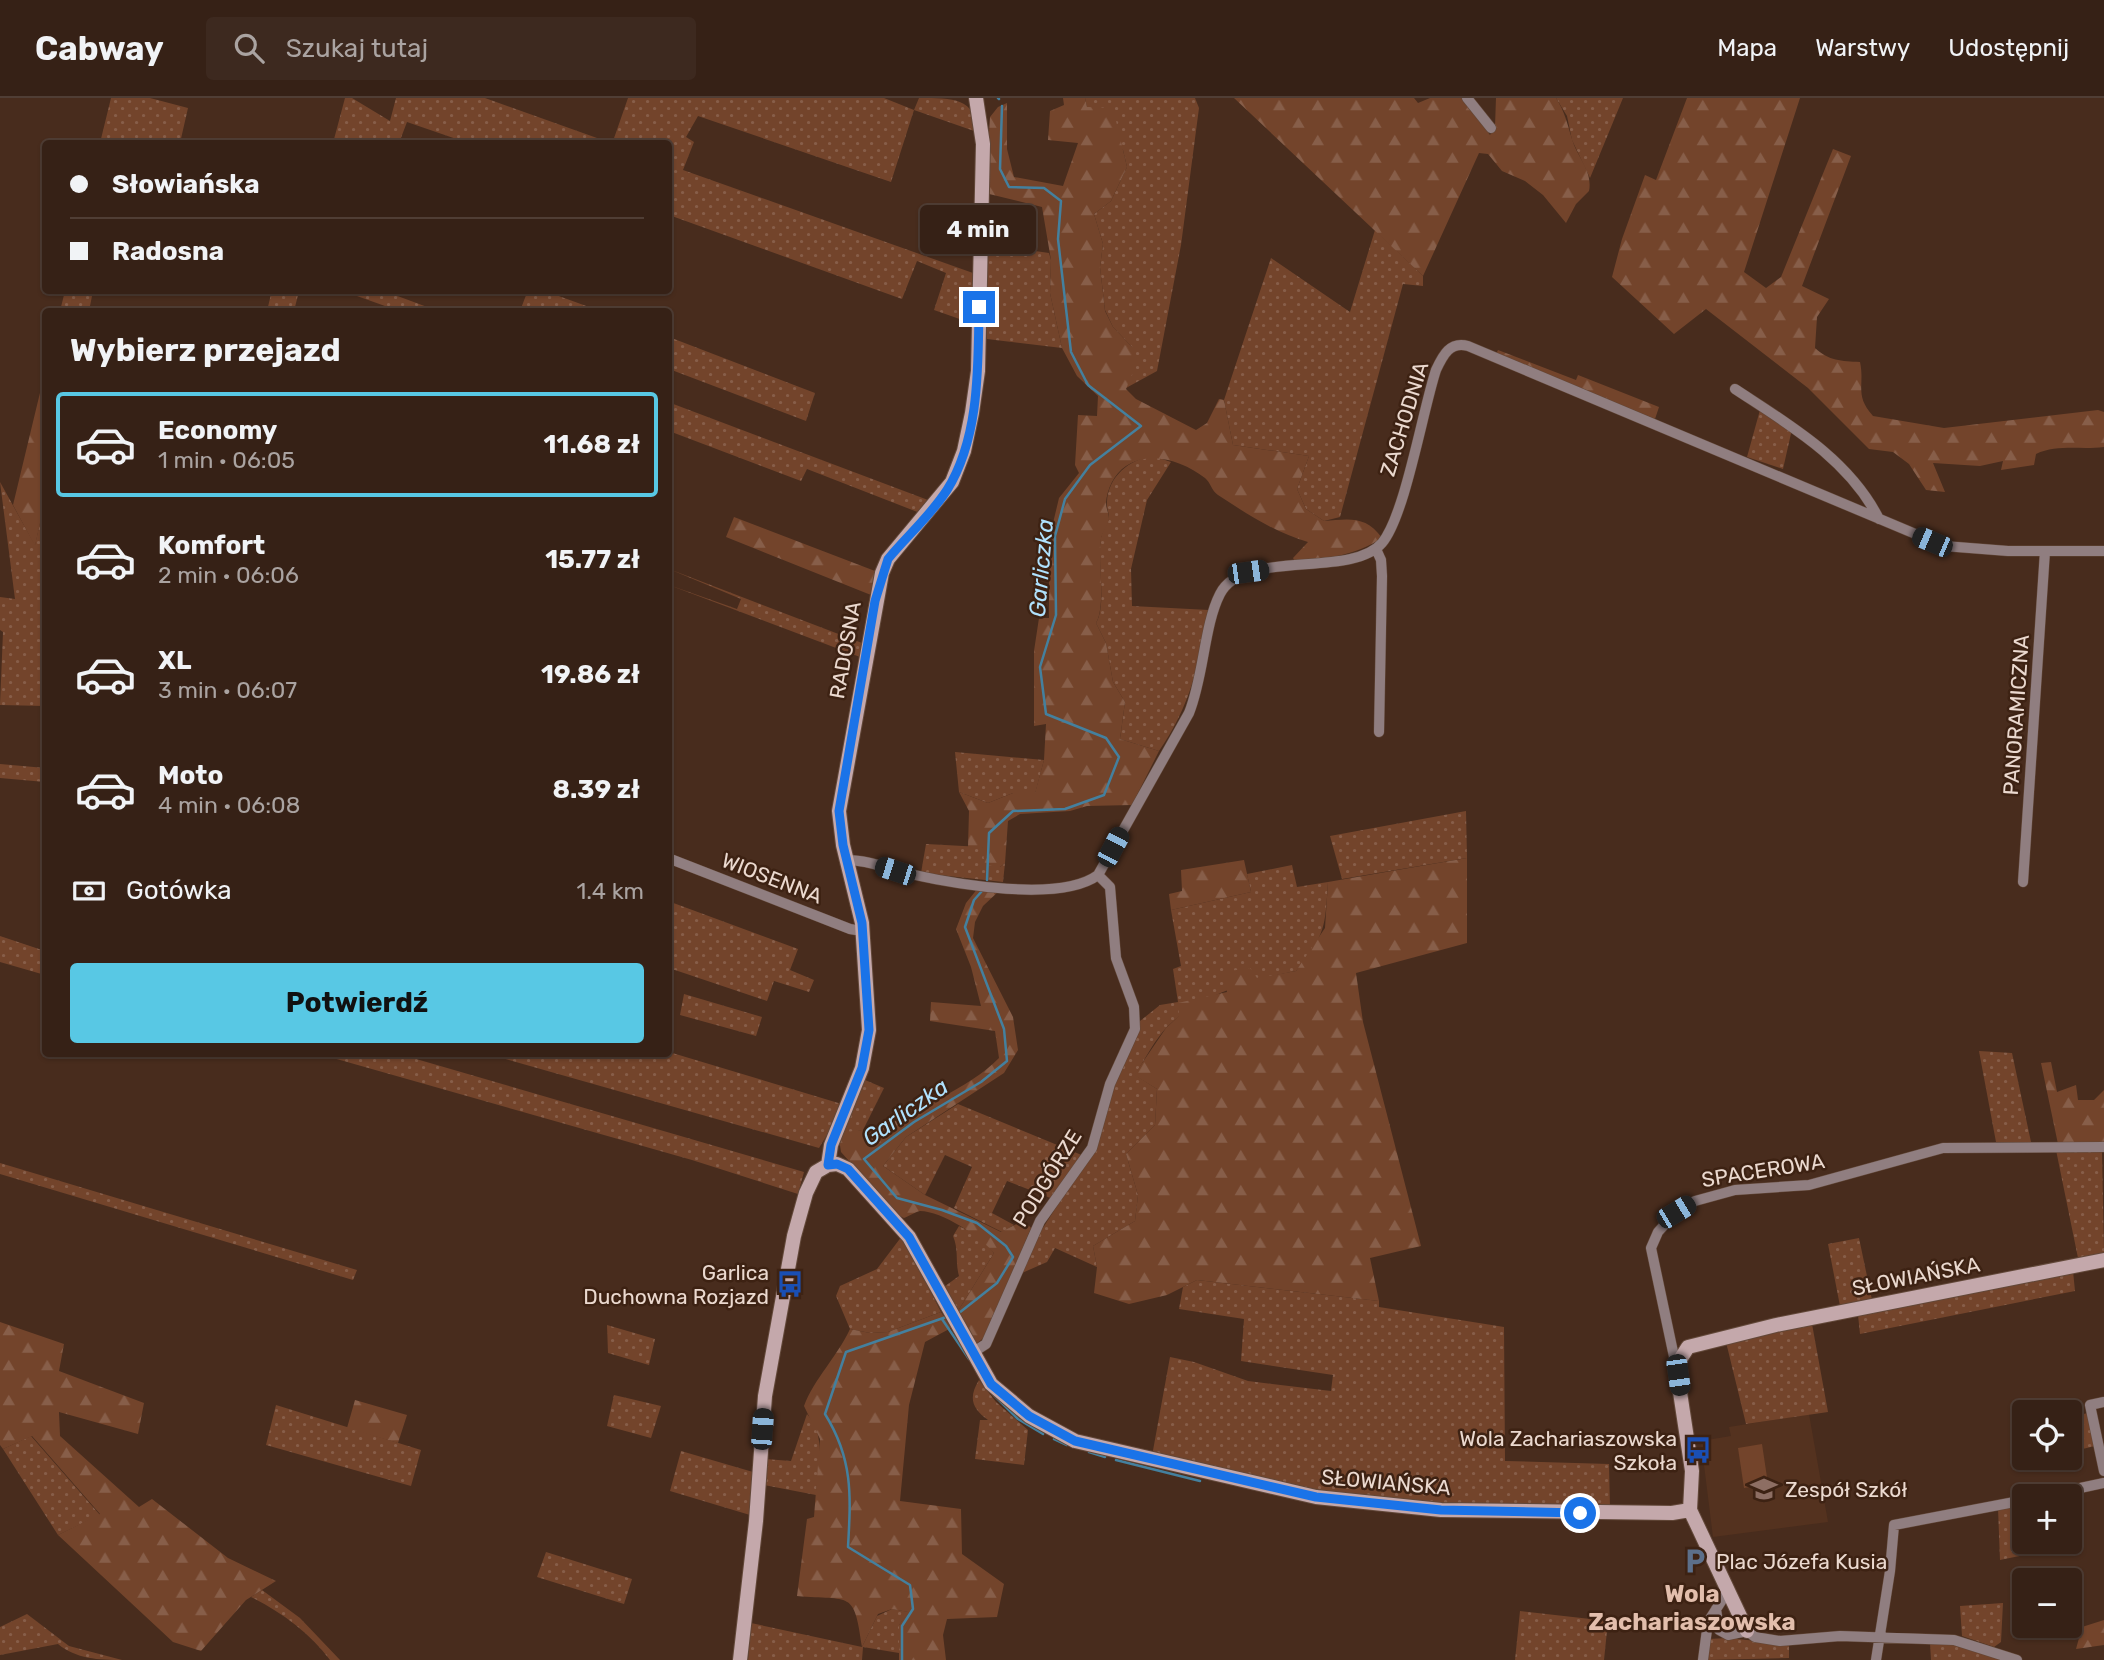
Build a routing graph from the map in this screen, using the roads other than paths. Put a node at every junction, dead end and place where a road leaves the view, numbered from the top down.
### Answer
1 (1468, 98) edge
2 (974, 99) edge
3 (1491, 128) dead end
4 (1735, 389) dead end
5 (1879, 519) junction
6 (1376, 549) junction
7 (2045, 551) junction
8 (2104, 551) edge
9 (1379, 732) dead end
10 (672, 860) edge
11 (847, 860) junction
12 (1098, 875) junction
13 (2023, 882) dead end
14 (862, 931) junction
15 (2104, 1147) edge
16 (828, 1165) junction
17 (2104, 1260) edge
18 (972, 1353) junction
19 (1676, 1366) junction
20 (2104, 1402) edge
21 (2104, 1471) edge
22 (2104, 1483) edge
23 (2082, 1488) edge
24 (2012, 1502) edge
25 (1690, 1510) junction
26 (1727, 1592) junction
27 (1716, 1609) junction
28 (1747, 1631) junction
29 (1705, 1635) junction
30 (1728, 1635) junction
31 (1878, 1640) junction
32 (740, 1660) edge
33 (1703, 1660) edge
34 (1876, 1660) edge
35 (2017, 1660) edge

1 - 3 street
2 - 11 street, RADOSNA
4 - 5 street
5 - 6 street, ZACHODNIA
5 - 7 street, ZACHODNIA
6 - 9 street
6 - 12 street
7 - 8 street, ZACHODNIA
7 - 13 street, PANORAMICZNA
10 - 14 street, WIOSENNA
11 - 12 street
11 - 14 street, RADOSNA
12 - 18 street, PODGÓRZE
14 - 16 street, RADOSNA
15 - 19 street, SPACEROWA
16 - 18 street, SŁOWIAŃSKA
16 - 32 street
17 - 19 street, SŁOWIAŃSKA
18 - 25 street, SŁOWIAŃSKA
19 - 25 street
20 - 21 street
22 - 23 street
24 - 31 street
25 - 26 street
26 - 27 street
26 - 28 street
27 - 29 street
27 - 30 street
28 - 30 street
28 - 31 street
29 - 30 street
29 - 33 street
31 - 34 street
31 - 35 street

